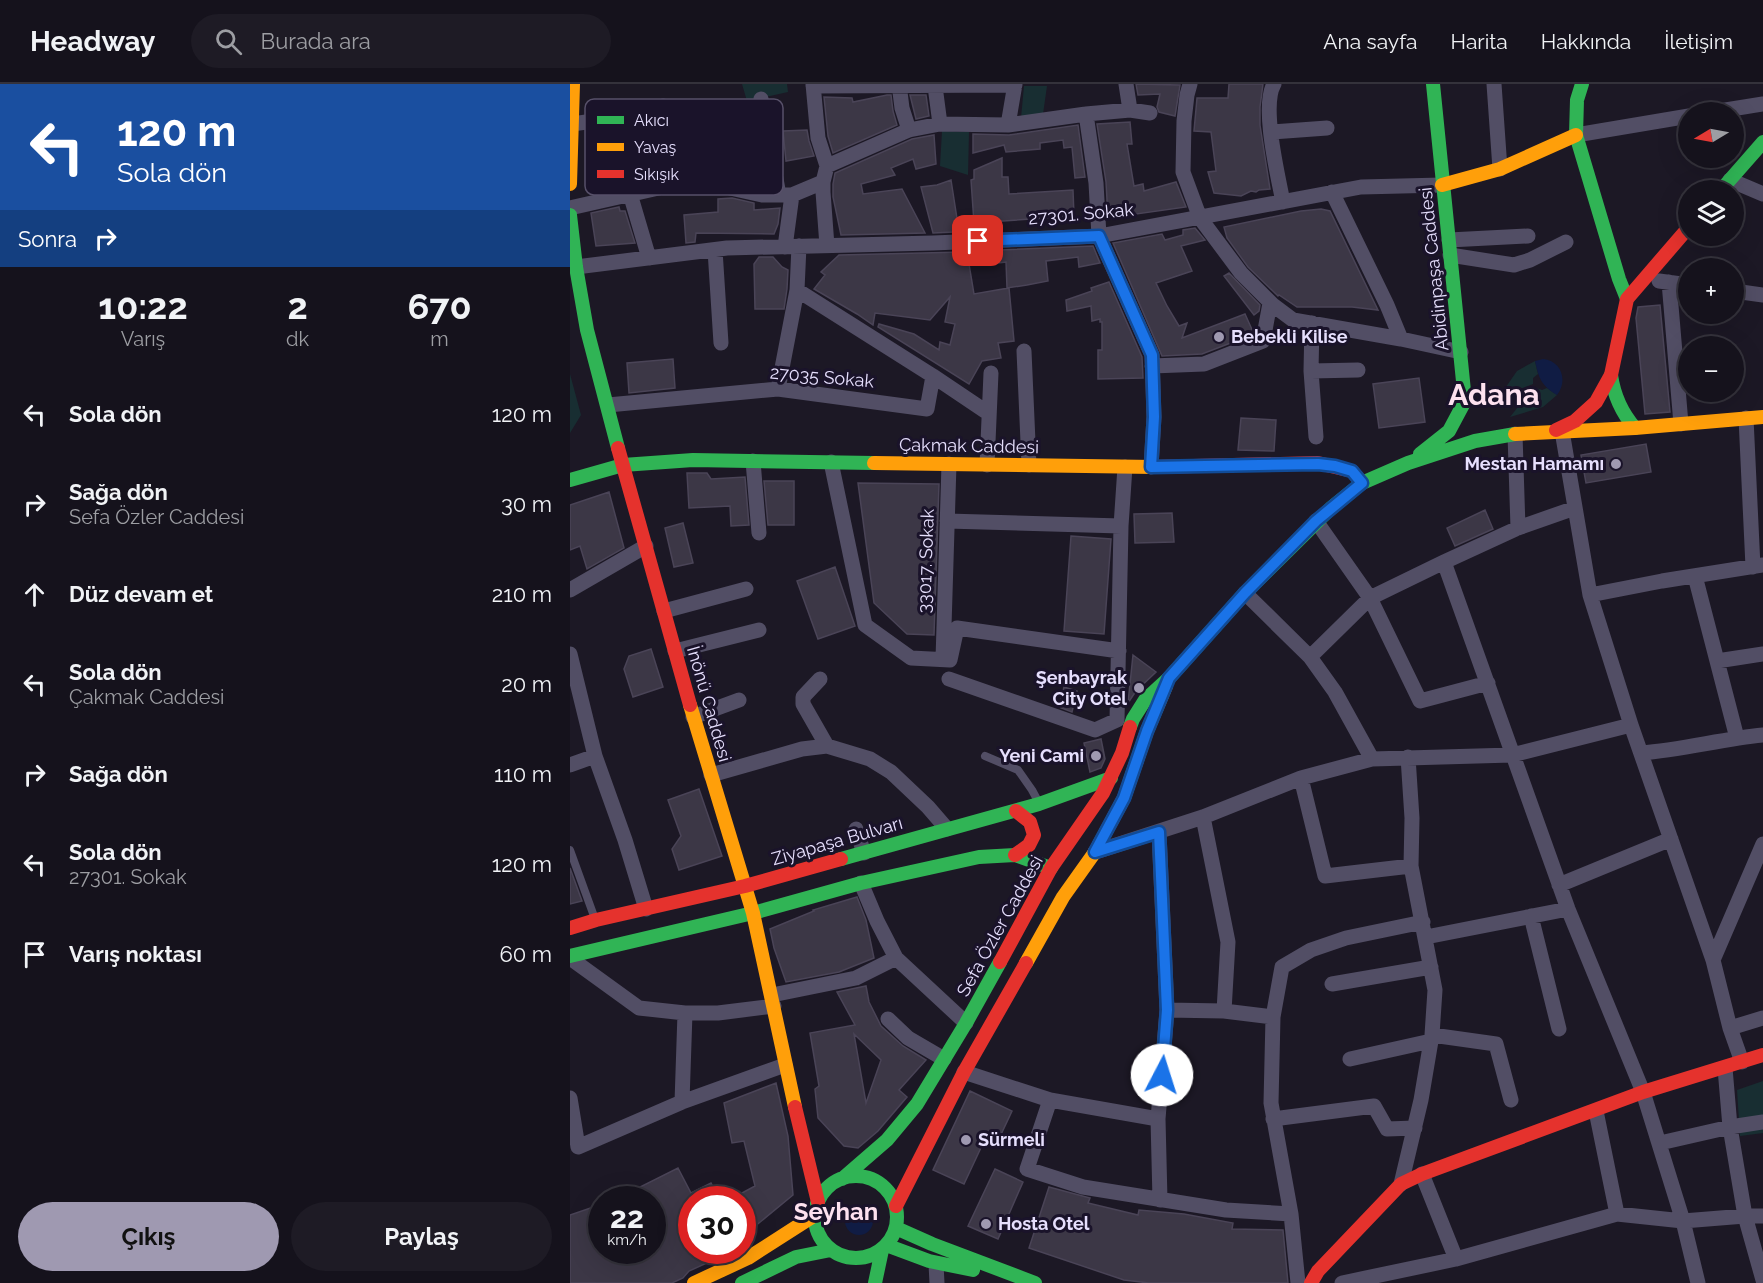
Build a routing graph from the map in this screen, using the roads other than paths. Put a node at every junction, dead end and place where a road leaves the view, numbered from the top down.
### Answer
1 (573, 84) edge
2 (899, 84) edge
3 (1126, 84) edge
4 (1190, 84) edge
5 (1274, 84) edge
6 (1433, 84) edge
7 (1494, 84) edge
8 (1582, 84) edge
9 (813, 85) edge
10 (1015, 85) edge
11 (935, 86) junction
12 (1763, 104) edge
13 (1744, 107) edge
14 (1130, 110) junction
15 (1150, 113) dead end
16 (1086, 114) junction
17 (1678, 118) edge
18 (585, 122) edge
19 (572, 124) junction
20 (940, 124) junction
21 (1008, 125) junction
22 (1327, 128) dead end
23 (909, 130) junction
24 (1272, 132) junction
25 (1576, 135) junction
26 (1761, 147) edge
27 (827, 166) junction
28 (1500, 169) junction
29 (1731, 180) edge
30 (823, 182) junction
31 (570, 184) edge
32 (1442, 185) junction
33 (783, 187) edge
34 (1744, 189) edge
35 (1332, 192) junction
36 (1763, 194) edge
37 (629, 195) joint
38 (762, 195) edge
39 (783, 195) edge
40 (785, 195) junction
41 (1283, 202) junction
42 (570, 208) edge
43 (1200, 218) junction
44 (571, 225) edge
45 (1099, 236) junction
46 (1528, 236) dead end
47 (1678, 239) edge
48 (1566, 242) dead end
49 (827, 246) junction
50 (792, 247) junction
51 (1449, 247) junction
52 (715, 250) junction
53 (650, 258) junction
54 (576, 267) junction
55 (1643, 279) junction
56 (1669, 282) junction
57 (1678, 283) edge
58 (798, 290) junction
59 (1744, 292) edge
60 (1763, 295) edge
61 (1627, 298) junction
62 (1270, 303) junction
63 (1312, 323) junction
64 (1401, 339) junction
65 (721, 343) dead end
66 (1024, 351) dead end
67 (1461, 352) junction
68 (1152, 366) junction
69 (1358, 370) dead end
70 (1311, 371) junction
71 (991, 373) dead end
72 (1611, 375) junction
73 (933, 376) junction
74 (778, 389) junction
75 (608, 405) junction
76 (988, 413) junction
77 (1763, 417) edge
78 (1746, 418) junction
79 (1681, 424) junction
80 (1635, 428) junction
81 (1557, 431) junction
82 (1515, 434) junction
83 (1316, 437) dead end
84 (753, 461) junction
85 (831, 462) junction
86 (1408, 463) junction
87 (949, 464) junction
88 (623, 465) junction
89 (987, 465) junction
90 (1029, 465) junction
91 (1125, 467) junction
92 (1151, 467) junction
93 (570, 480) edge
94 (1362, 483) junction
95 (1575, 508) junction
96 (947, 521) junction
97 (1316, 521) junction
98 (1121, 526) junction
99 (1518, 528) junction
100 (759, 533) dead end
101 (645, 546) junction
102 (1444, 562) junction
103 (1758, 566) edge
104 (1695, 576) junction
105 (746, 589) dead end
106 (570, 590) edge
107 (1245, 593) junction
108 (1590, 595) junction
109 (1370, 598) junction
110 (664, 611) junction
111 (759, 630) dead end
112 (675, 651) junction
113 (1119, 651) junction
114 (570, 654) edge
115 (1763, 654) edge
116 (1310, 657) junction
117 (943, 659) junction
118 (1717, 661) junction
119 (1169, 678) junction
120 (820, 679) dead end
121 (949, 679) dead end
122 (1488, 683) junction
123 (739, 700) dead end
124 (693, 717) junction
125 (1631, 725) junction
126 (1763, 735) edge
127 (1737, 738) junction
128 (827, 746) junction
129 (1641, 753) junction
130 (1512, 755) junction
131 (595, 756) junction
132 (985, 756) dead end
133 (1408, 757) junction
134 (1372, 759) junction
135 (570, 765) edge
136 (711, 775) junction
137 (1111, 778) junction
138 (1301, 778) junction
139 (1039, 804) junction
140 (1016, 811) junction
141 (1203, 817) junction
142 (947, 829) junction
143 (856, 830) dead end
144 (1159, 832) junction
145 (1671, 839) junction
146 (1763, 844) edge
147 (570, 850) edge
148 (1095, 852) junction
149 (864, 853) junction
150 (1015, 855) junction
151 (1411, 866) junction
152 (1051, 868) junction
153 (861, 883) junction
154 (1559, 885) junction
155 (745, 886) junction
156 (646, 909) junction
157 (1568, 909) junction
158 (753, 913) junction
159 (1531, 916) junction
160 (596, 920) junction
161 (570, 928) edge
162 (1425, 930) junction
163 (570, 957) edge
164 (896, 958) junction
165 (1713, 960) junction
166 (1431, 967) junction
167 (1332, 984) dead end
168 (773, 1001) junction
169 (1167, 1010) junction
170 (1224, 1011) junction
171 (685, 1012) junction
172 (1273, 1017) junction
173 (1763, 1018) edge
174 (888, 1019) dead end
175 (966, 1023) junction
176 (1730, 1028) junction
177 (1559, 1029) dead end
178 (1432, 1038) junction
179 (1763, 1055) edge
180 (944, 1059) junction
181 (1350, 1059) dead end
182 (1742, 1062) junction
183 (784, 1065) junction
184 (1725, 1068) junction
185 (964, 1072) junction
186 (1643, 1092) junction
187 (570, 1098) edge
188 (1050, 1100) junction
189 (1511, 1100) dead end
190 (682, 1102) junction
191 (1596, 1111) junction
192 (1158, 1119) junction
193 (1274, 1119) junction
194 (1763, 1122) edge
195 (1730, 1127) junction
196 (1415, 1128) junction
197 (1660, 1143) junction
198 (574, 1148) edge
199 (1422, 1174) junction
200 (842, 1179) junction
201 (1401, 1184) junction
202 (1160, 1200) junction
203 (896, 1206) junction
204 (817, 1208) junction
205 (1291, 1214) junction
206 (1617, 1214) junction
207 (1745, 1216) junction
208 (1763, 1216) edge
209 (1683, 1221) junction
210 (896, 1228) junction
211 (884, 1248) junction
212 (831, 1250) junction
213 (1456, 1259) junction
214 (936, 1263) junction
215 (1004, 1272) junction
216 (1763, 1280) edge
217 (694, 1283) edge
218 (742, 1283) edge
219 (875, 1283) edge
220 (937, 1283) edge
221 (1035, 1283) edge
222 (1298, 1283) edge
223 (1311, 1283) edge
224 (1342, 1283) edge
225 (1698, 1283) edge

1 - 19 main road
2 - 9 street
2 - 11 street
2 - 23 street
3 - 14 street
4 - 43 street
5 - 24 street
6 - 32 main road, Abidinpaşa Caddesi
7 - 28 street
8 - 25 main road
9 - 27 street
10 - 11 street
10 - 21 street
11 - 20 street
12 - 13 street
14 - 15 street
14 - 16 street
16 - 21 street
16 - 45 street
17 - 25 street
18 - 19 street
19 - 31 main road
20 - 21 street
20 - 23 street
22 - 24 street
23 - 27 street
24 - 41 street
25 - 28 main road
25 - 61 main road
26 - 29 main road
27 - 30 street
28 - 32 main road
30 - 40 street
30 - 49 street
32 - 35 street, 27301. Sokak
32 - 51 main road, Abidinpaşa Caddesi
33 - 40 street
34 - 36 street
35 - 41 street, 27301. Sokak
35 - 64 street
37 - 42 street
37 - 53 street
38 - 39 street
40 - 50 street
41 - 43 street, 27301. Sokak
43 - 45 street, 27301. Sokak
43 - 62 street
44 - 54 main road, İnönü Caddesi
45 - 49 street, 27301. Sokak
45 - 68 street
46 - 51 street
47 - 55 main road
48 - 51 street
49 - 50 street, 27301. Sokak
50 - 52 street, 27301. Sokak
50 - 58 street
51 - 67 main road, Abidinpaşa Caddesi
52 - 53 street, 27301. Sokak
52 - 65 street
53 - 54 street, 27301. Sokak
54 - 75 main road, İnönü Caddesi
55 - 56 street
55 - 61 main road
56 - 57 street
56 - 79 street
58 - 73 street
58 - 74 street
59 - 60 street
61 - 72 main road
62 - 63 street
62 - 68 street
63 - 64 street
63 - 70 street
64 - 67 street
66 - 90 street
67 - 86 main road, Abidinpaşa Caddesi
68 - 92 street
69 - 70 street
70 - 83 street
71 - 76 street
72 - 80 main road
72 - 81 main road
73 - 74 street, 27035 Sokak
73 - 76 street
74 - 75 street, 27035 Sokak
75 - 88 main road, İnönü Caddesi
76 - 89 street
77 - 78 main road
78 - 79 main road
78 - 103 street
79 - 80 main road
80 - 81 main road
81 - 82 main road
81 - 95 street
82 - 86 main road
82 - 99 street
84 - 85 main road, Çakmak Caddesi
84 - 88 main road, Çakmak Caddesi
84 - 100 street
85 - 87 main road, Çakmak Caddesi
85 - 117 street
86 - 94 main road, Sefa Özler Caddesi
87 - 89 main road, Çakmak Caddesi
87 - 96 street, 33017. Sokak
88 - 93 main road, Çakmak Caddesi
88 - 101 main road, İnönü Caddesi
89 - 90 main road, Çakmak Caddesi
90 - 91 main road, Çakmak Caddesi
91 - 92 main road, Çakmak Caddesi
91 - 98 street
92 - 94 main road, Çakmak Caddesi
94 - 97 main road, Sefa Özler Caddesi
95 - 99 street
95 - 108 street
96 - 98 street
96 - 117 street, 33017. Sokak
97 - 107 main road, Sefa Özler Caddesi
97 - 109 street
98 - 113 street
99 - 102 street
101 - 106 street
101 - 110 main road, İnönü Caddesi
102 - 109 street
102 - 122 street
103 - 104 street
104 - 108 street
104 - 118 street
105 - 110 street
107 - 116 street
107 - 119 main road, Sefa Özler Caddesi
108 - 125 street
109 - 116 street
109 - 122 street
110 - 112 main road, İnönü Caddesi
111 - 112 street
112 - 124 main road, İnönü Caddesi
113 - 117 street
113 - 121 street
114 - 131 street
115 - 118 street
116 - 134 street
118 - 127 street
119 - 137 main road, Sefa Özler Caddesi
119 - 148 main road, Sefa Özler Caddesi
120 - 128 street
122 - 130 street
123 - 124 street
124 - 136 main road, İnönü Caddesi
125 - 129 street
125 - 130 street
126 - 127 street
127 - 129 street
128 - 136 street
128 - 142 street
129 - 145 street
130 - 133 street
130 - 154 street
131 - 135 street
131 - 156 street
132 - 139 lane
133 - 134 street
133 - 151 street
134 - 138 street
136 - 155 main road, İnönü Caddesi
137 - 139 main road, Ziyapaşa Bulvarı
137 - 152 main road, Sefa Özler Caddesi
138 - 141 street
138 - 151 street
139 - 140 main road, Ziyapaşa Bulvarı
140 - 142 main road, Ziyapaşa Bulvarı
140 - 150 main road
141 - 144 street
141 - 170 street
142 - 149 main road, Ziyapaşa Bulvarı
143 - 149 street
144 - 148 street
144 - 169 street
145 - 154 street
145 - 165 street
146 - 165 street
147 - 160 lane
148 - 185 main road, Sefa Özler Caddesi
149 - 155 main road, Ziyapaşa Bulvarı
150 - 152 main road
150 - 153 main road
151 - 162 street
152 - 175 main road, Sefa Özler Caddesi
153 - 158 main road
153 - 164 street
154 - 157 street
155 - 156 main road, Ziyapaşa Bulvarı
155 - 158 main road, İnönü Caddesi
156 - 160 main road, Ziyapaşa Bulvarı
157 - 159 street
157 - 186 street
158 - 163 main road
158 - 168 main road, İnönü Caddesi
159 - 162 street
159 - 177 street
160 - 161 main road, Ziyapaşa Bulvarı
162 - 166 street
162 - 172 street
163 - 171 street
164 - 168 street
164 - 175 street
165 - 176 street
166 - 167 street
166 - 178 street
168 - 171 street
168 - 183 main road, İnönü Caddesi
169 - 170 street
169 - 192 street
170 - 172 street
171 - 190 street
172 - 193 street
173 - 176 street
174 - 180 street
175 - 180 main road, Sefa Özler Caddesi
176 - 182 street
178 - 181 street
178 - 189 street
178 - 196 street
179 - 182 main road
180 - 200 main road, Sefa Özler Caddesi
182 - 184 main road
183 - 190 street
183 - 204 main road, İnönü Caddesi
184 - 186 main road
184 - 195 street
185 - 188 street
185 - 203 main road, Sefa Özler Caddesi
186 - 191 main road
186 - 197 street
187 - 198 street
188 - 192 street
188 - 202 street
190 - 198 street
191 - 199 main road
191 - 206 street
192 - 202 street
193 - 196 street
193 - 205 street
194 - 195 street
195 - 197 street
195 - 207 street
196 - 201 street
197 - 209 street
199 - 201 main road
199 - 213 street
200 - 203 main road
200 - 204 main road
201 - 223 main road
202 - 205 street
203 - 210 main road
204 - 212 main road
204 - 217 main road
205 - 222 street
206 - 209 street
206 - 213 street
207 - 208 street
207 - 209 street
207 - 216 street
209 - 225 street
210 - 211 main road
210 - 215 main road
211 - 212 main road
211 - 214 main road
211 - 219 main road
212 - 218 main road
213 - 224 street
214 - 215 main road
214 - 220 street
215 - 221 main road

